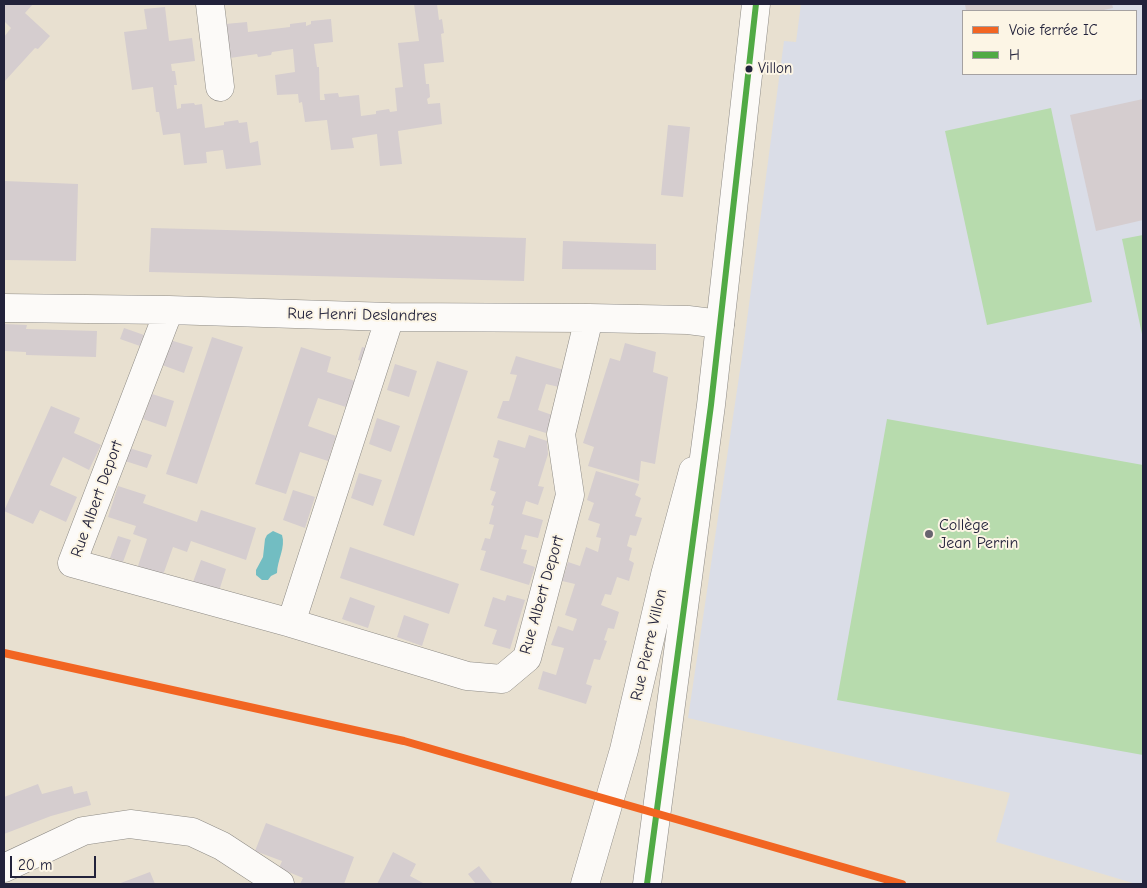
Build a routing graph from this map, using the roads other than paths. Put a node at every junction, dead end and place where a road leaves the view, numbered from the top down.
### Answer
1 (210, 4) edge
2 (756, 4) edge
3 (220, 87) dead end
4 (4, 308) edge
5 (169, 310) junction
6 (390, 317) junction
7 (589, 318) junction
8 (720, 324) junction
9 (711, 405) junction
10 (291, 623) junction
11 (4, 868) edge
12 (588, 873) edge
13 (647, 882) edge
14 (280, 884) edge

1 - 3 street
2 - 8 street, Rue Pierre Villon
4 - 5 street, Rue Henri Deslandres
5 - 6 street, Rue Henri Deslandres
5 - 10 street, Rue Albert Deport
6 - 7 street, Rue Henri Deslandres
6 - 10 street
7 - 8 street, Rue Henri Deslandres
7 - 10 street, Rue Albert Deport
8 - 9 street, Rue Pierre Villon
9 - 12 street, Rue Pierre Villon
9 - 13 street, Rue Pierre Villon
11 - 14 street

